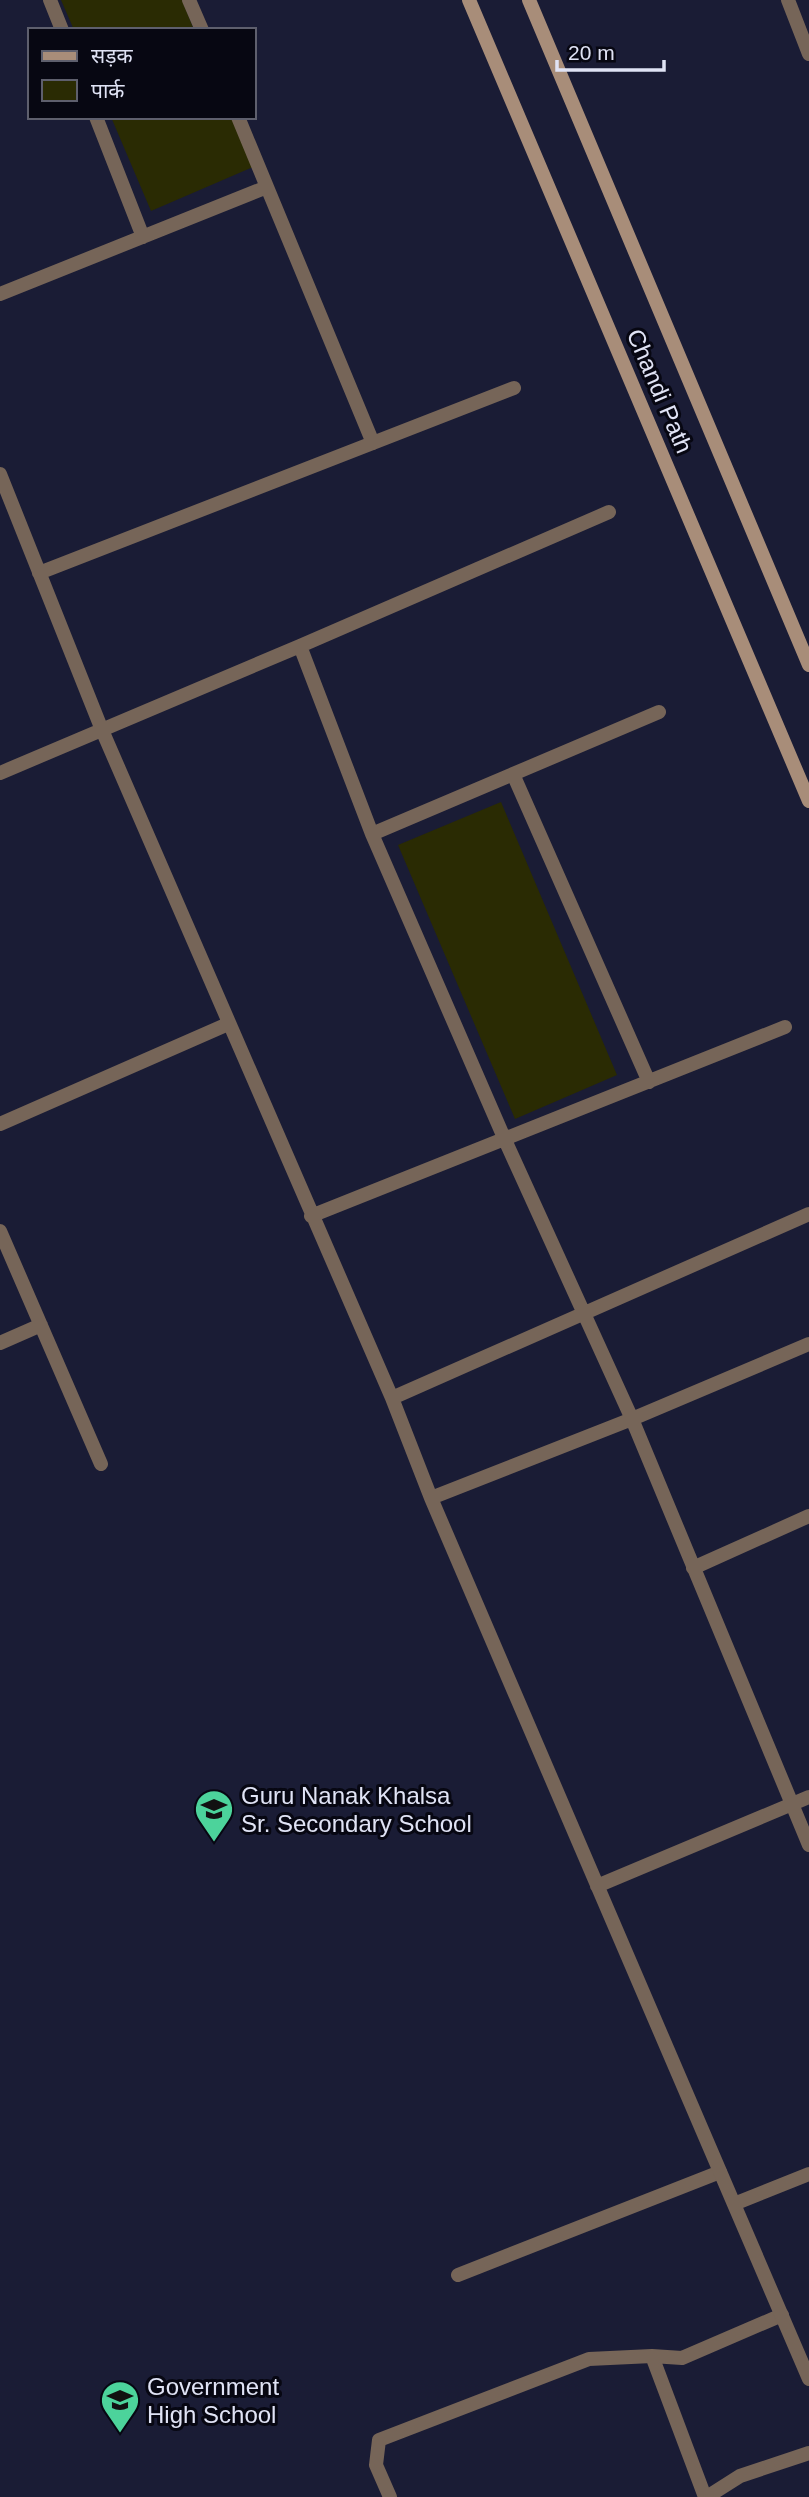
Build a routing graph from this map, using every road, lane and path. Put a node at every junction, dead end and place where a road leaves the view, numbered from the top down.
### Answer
1 (50, 0) edge
2 (189, 0) edge
3 (469, 0) edge
4 (529, 0) edge
5 (788, 0) edge
6 (61, 28) edge
7 (201, 28) edge
8 (809, 54) edge
9 (97, 119) edge
10 (239, 119) edge
11 (267, 187) junction
12 (142, 237) junction
13 (0, 294) edge
14 (514, 388) dead end
15 (373, 443) junction
16 (0, 474) edge
17 (609, 512) dead end
18 (39, 573) junction
19 (300, 646) junction
20 (809, 665) edge
21 (659, 712) dead end
22 (102, 730) junction
23 (0, 773) edge
24 (513, 774) junction
25 (809, 801) edge
26 (372, 834) junction
27 (228, 1024) junction
28 (785, 1027) dead end
29 (649, 1082) junction
30 (0, 1124) edge
31 (505, 1140) junction
32 (809, 1214) edge
33 (311, 1216) junction
34 (0, 1231) edge
35 (585, 1314) junction
36 (41, 1325) junction
37 (0, 1343) edge
38 (809, 1344) edge
39 (392, 1398) junction
40 (632, 1419) junction
41 (101, 1464) dead end
42 (432, 1498) junction
43 (809, 1516) edge
44 (693, 1568) junction
45 (809, 1797) edge
46 (792, 1805) junction
47 (809, 1845) edge
48 (597, 1886) junction
49 (720, 2172) junction
50 (809, 2174) edge
51 (734, 2204) junction
52 (458, 2275) dead end
53 (782, 2315) junction
54 (652, 2356) junction
55 (808, 2375) edge
56 (809, 2453) edge
57 (390, 2497) edge
58 (706, 2497) edge

1 - 6 street
2 - 7 street
3 - 25 main road, Chandi Path
4 - 20 main road, Chandi Path
5 - 8 street
9 - 12 street
10 - 11 street
11 - 12 street
11 - 15 street
12 - 13 street
14 - 15 street
15 - 18 street
16 - 18 street
17 - 19 street
18 - 22 street
19 - 22 street
19 - 26 street
21 - 24 street
22 - 23 street
22 - 27 street
24 - 26 street
24 - 29 street
26 - 31 street
27 - 30 street
27 - 33 street
28 - 29 street
29 - 31 street
31 - 33 street
31 - 35 street
32 - 35 street
33 - 39 street
34 - 36 street
35 - 39 street
35 - 40 street
36 - 37 street
36 - 41 street
38 - 40 street
39 - 42 street
40 - 42 street
40 - 44 street
42 - 48 street
43 - 44 street
44 - 46 street
45 - 46 street
46 - 47 street
46 - 48 street
48 - 49 street
49 - 51 street
49 - 52 street
50 - 51 street
51 - 53 street
53 - 54 street
53 - 55 street
54 - 57 street
54 - 58 street
56 - 58 street

